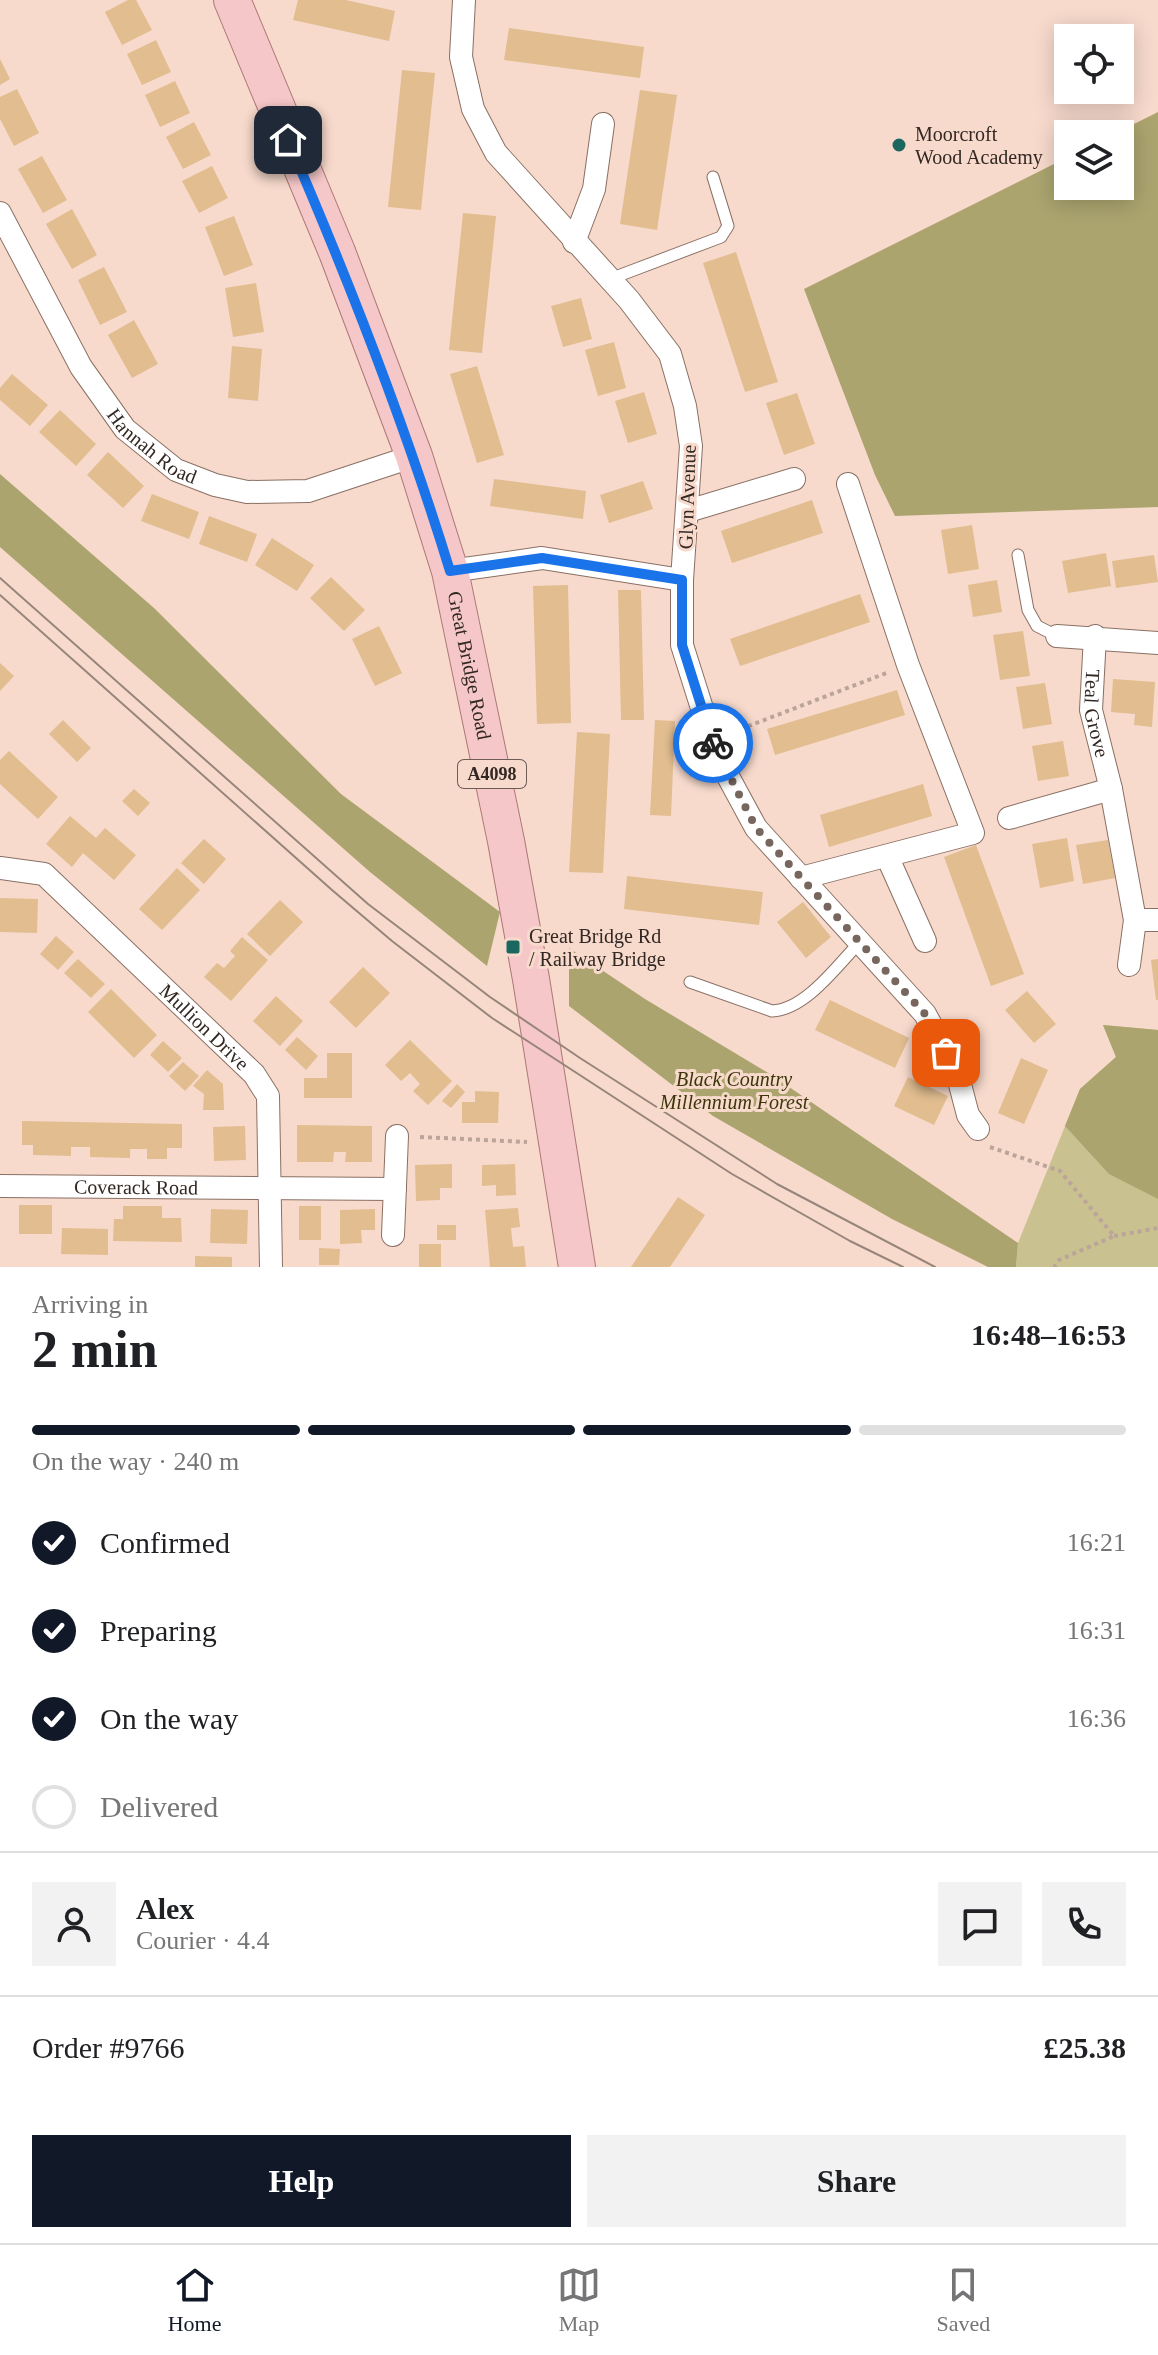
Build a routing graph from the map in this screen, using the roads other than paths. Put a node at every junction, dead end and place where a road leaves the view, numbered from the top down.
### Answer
1 (232, 0) edge
2 (464, 0) edge
3 (603, 124) dead end
4 (713, 177) dead end
5 (0, 213) edge
6 (574, 242) junction
7 (609, 279) junction
8 (414, 456) junction
9 (794, 479) dead end
10 (848, 484) dead end
11 (688, 511) junction
12 (1018, 555) dead end
13 (450, 571) junction
14 (682, 580) junction
15 (1057, 636) joint
16 (1095, 636) junction
17 (1158, 643) edge
18 (1111, 789) junction
19 (1009, 818) dead end
20 (887, 856) junction
21 (0, 868) edge
22 (801, 878) junction
23 (1147, 920) edge
24 (925, 941) dead end
25 (859, 943) junction
26 (1129, 965) dead end
27 (690, 982) dead end
28 (978, 1129) road end
29 (397, 1136) road end
30 (0, 1186) edge
31 (271, 1189) junction
32 (395, 1189) junction
33 (393, 1235) dead end
34 (271, 1267) edge
35 (577, 1267) edge

1 - 8 main road, Great Bridge Road / A4098
2 - 6 street, Glyn Avenue
3 - 6 street
4 - 7 lane
5 - 8 street, Hannah Road
6 - 7 street, Glyn Avenue
7 - 11 street, Glyn Avenue
8 - 13 main road, Great Bridge Road / A4098
9 - 11 street
10 - 20 street
11 - 14 street, Glyn Avenue
12 - 15 lane
13 - 14 street
13 - 35 main road, Great Bridge Road / A4098
14 - 22 street, Glyn Avenue
15 - 16 street, Teal Grove
16 - 17 street, Teal Grove
16 - 18 street, Teal Grove
18 - 19 street
18 - 23 street, Teal Grove
20 - 22 street
20 - 24 street
21 - 31 street, Mullion Drive
22 - 25 street, Glyn Avenue
23 - 26 street, Teal Grove
25 - 27 lane
25 - 28 street, Glyn Avenue
29 - 32 street
30 - 31 street, Coverack Road
31 - 32 street, Coverack Road
31 - 34 street, Mullion Drive
32 - 33 street

